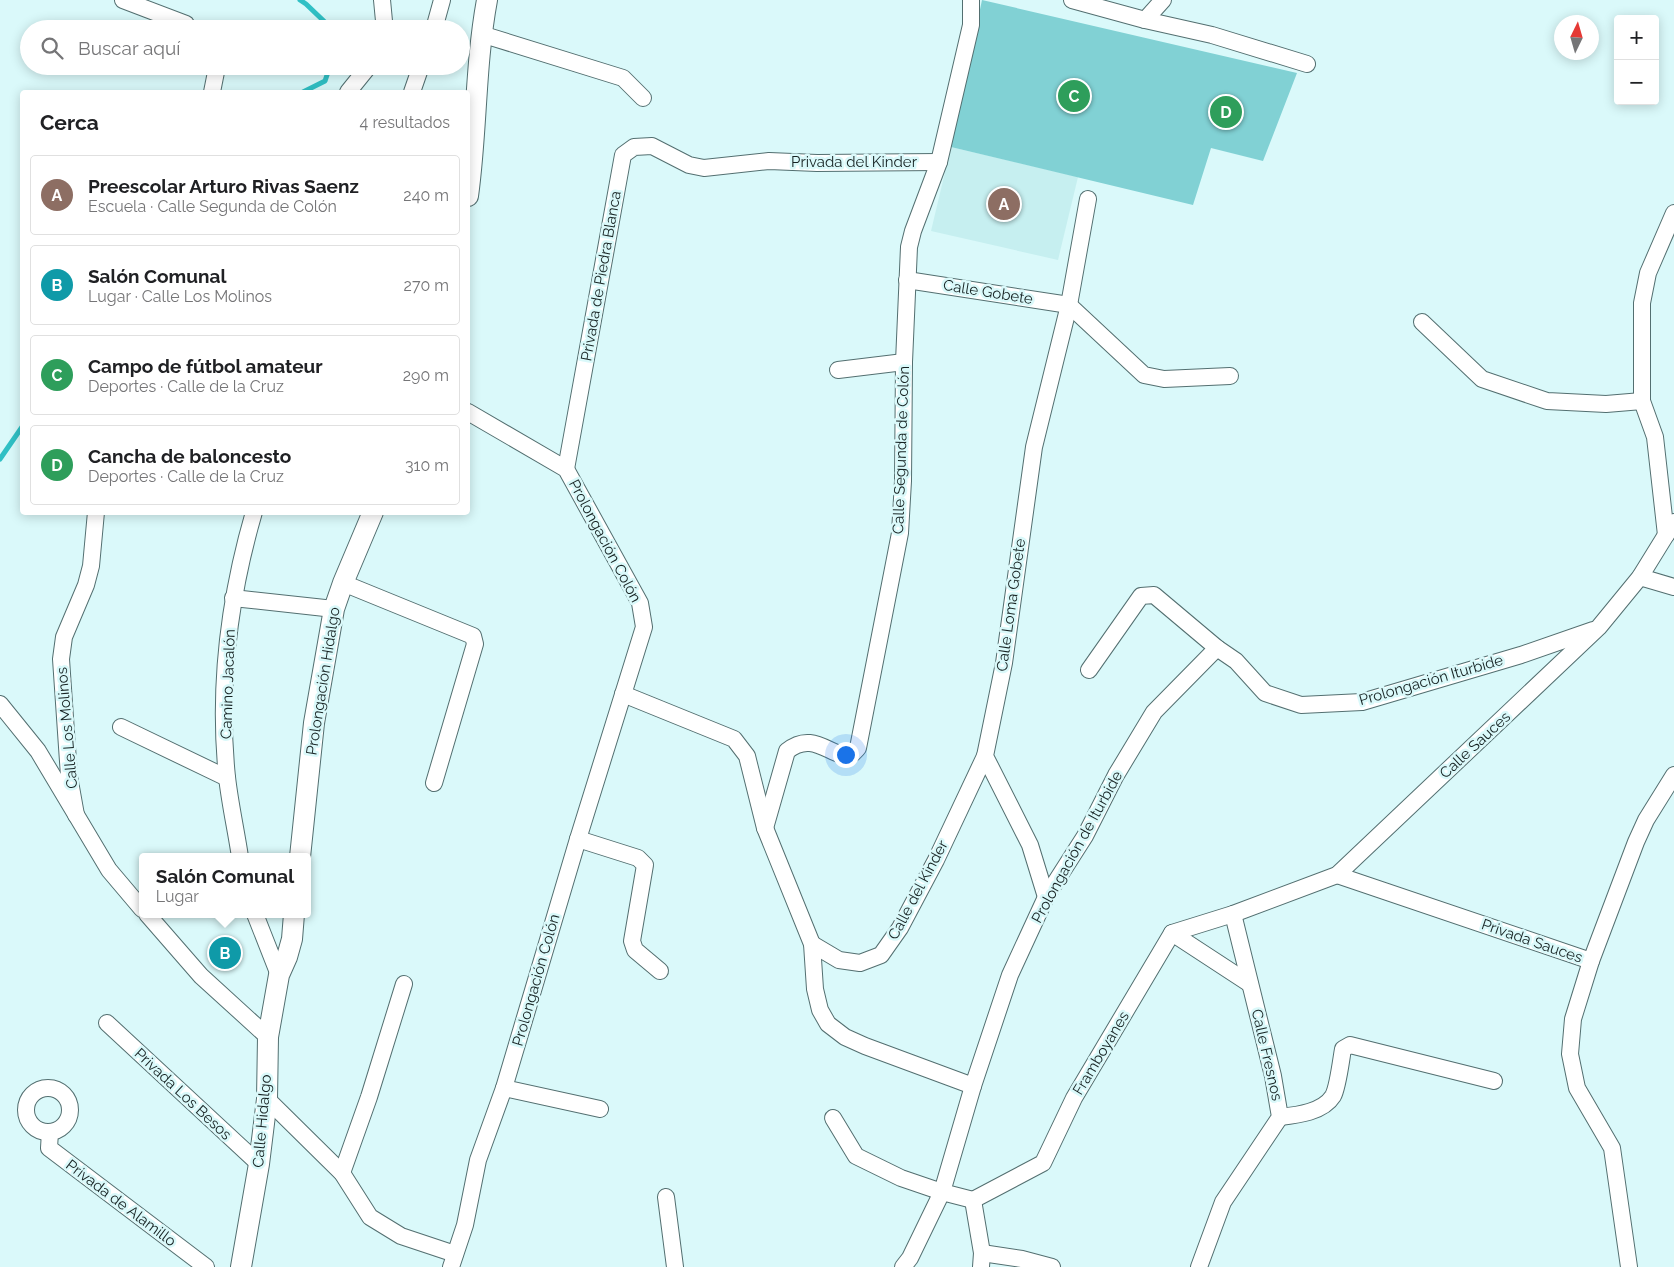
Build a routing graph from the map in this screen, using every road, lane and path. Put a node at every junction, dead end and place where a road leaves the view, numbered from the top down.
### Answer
1 (123, 0) edge
2 (382, 0) edge
3 (442, 0) edge
4 (487, 0) edge
5 (971, 0) edge
6 (1072, 0) edge
7 (1163, 0) edge
8 (176, 20) edge
9 (384, 20) edge
10 (436, 20) edge
11 (1145, 20) junction
12 (481, 34) junction
13 (1307, 64) dead end
14 (215, 75) edge
15 (362, 75) edge
16 (418, 75) edge
17 (212, 90) edge
18 (350, 90) edge
19 (413, 90) edge
20 (644, 98) dead end
21 (939, 162) junction
22 (689, 165) joint
23 (470, 180) edge
24 (1088, 199) dead end
25 (1674, 213) edge
26 (907, 280) junction
27 (1069, 304) junction
28 (1422, 322) dead end
29 (904, 362) junction
30 (838, 370) dead end
31 (1230, 376) dead end
32 (1642, 401) junction
33 (470, 413) edge
34 (566, 469) junction
35 (96, 515) edge
36 (253, 515) edge
37 (372, 515) edge
38 (1670, 528) edge
39 (1640, 577) junction
40 (343, 583) junction
41 (1674, 587) edge
42 (233, 598) junction
43 (334, 609) junction
44 (1600, 627) junction
45 (1217, 648) junction
46 (1089, 670) dead end
47 (623, 694) junction
48 (0, 704) edge
49 (121, 727) dead end
50 (985, 756) junction
51 (1674, 775) edge
52 (227, 778) junction
53 (434, 783) dead end
54 (76, 815) junction
55 (765, 828) junction
56 (578, 839) junction
57 (239, 853) edge
58 (300, 853) edge
59 (1337, 875) junction
60 (1046, 897) junction
61 (139, 905) edge
62 (1234, 914) junction
63 (150, 918) edge
64 (257, 918) edge
65 (294, 918) edge
66 (1172, 933) junction
67 (812, 944) junction
68 (1592, 960) junction
69 (660, 971) dead end
70 (279, 975) junction
71 (404, 984) dead end
72 (1250, 984) junction
73 (106, 1023) dead end
74 (268, 1037) junction
75 (1494, 1081) dead end
76 (974, 1086) junction
77 (504, 1088) junction
78 (267, 1099) junction
79 (600, 1109) dead end
80 (833, 1118) dead end
81 (1280, 1118) junction
82 (50, 1132) dead end
83 (259, 1164) junction
84 (342, 1173) junction
85 (942, 1192) junction
86 (666, 1197) dead end
87 (973, 1200) junction
88 (453, 1260) edge
89 (982, 1260) edge
90 (206, 1267) edge
91 (241, 1267) edge
92 (675, 1267) edge
93 (903, 1267) edge
94 (1052, 1267) edge
95 (1199, 1267) edge
96 (1629, 1267) edge

1 - 8 street
2 - 9 street
3 - 10 street
4 - 12 street
5 - 21 street, Calle Segunda de Colón
6 - 11 street
7 - 11 street
11 - 13 street
12 - 20 street
12 - 23 street
14 - 17 street
15 - 18 street
16 - 19 street
21 - 22 street, Privada del Kinder
21 - 26 street, Calle Segunda de Colón
22 - 34 street, Privada de Piedra Blanca
24 - 27 street
25 - 32 street
26 - 27 street, Calle Gobete
26 - 29 street, Calle Segunda de Colón
27 - 31 street
27 - 50 street, Calle Loma Gobete
28 - 32 street
29 - 30 street
29 - 55 street, Calle Segunda de Colón
32 - 38 street
33 - 34 street, Prolongación Colón
34 - 47 street, Prolongación Colón
35 - 54 street, Calle Los Molinos
36 - 42 street, Camino Jacalón
37 - 40 street, Prolongación Hidalgo
38 - 39 street, Calle Sauces
39 - 41 street
39 - 44 street, Calle Sauces
40 - 43 street, Prolongación Hidalgo
40 - 53 street
42 - 43 street
42 - 52 street, Camino Jacalón
43 - 58 street, Prolongación Hidalgo
44 - 45 street, Prolongación Iturbide
44 - 59 street, Calle Sauces
45 - 46 street, Prolongación Iturbide
45 - 60 street, Prolongación de Iturbide
47 - 55 street
47 - 56 street, Prolongación Colón
48 - 54 street, Calle Los Molinos
49 - 52 street
50 - 60 street
50 - 67 street, Calle del Kinder
51 - 68 street, Privada Sauces
52 - 57 street, Camino Jacalón
54 - 61 street
55 - 67 street
56 - 69 street
56 - 77 street, Prolongación Colón
59 - 62 street, Calle Sauces
59 - 68 street, Privada Sauces
60 - 76 street, Prolongación de Iturbide
62 - 66 street
62 - 72 street, Calle Fresnos
63 - 74 street
64 - 70 street
65 - 70 street
66 - 72 street
66 - 87 street, Framboyanes
67 - 76 street
68 - 96 street
70 - 74 street, Calle Hidalgo
71 - 84 street
72 - 81 street, Calle Fresnos
73 - 83 street, Privada Los Besos
74 - 78 street, Calle Hidalgo
75 - 81 street
76 - 85 street, Prolongación de Iturbide
77 - 79 street
77 - 88 street, Prolongación Colón
78 - 83 street, Calle Hidalgo
78 - 84 street
80 - 85 street
81 - 95 street, Calle Fresnos
82 - 90 street, Privada de Alamillo
83 - 91 street, Calle Hidalgo
84 - 88 street
85 - 87 street
85 - 93 street, Prolongación de Iturbide
86 - 92 street
87 - 89 street
89 - 94 street

